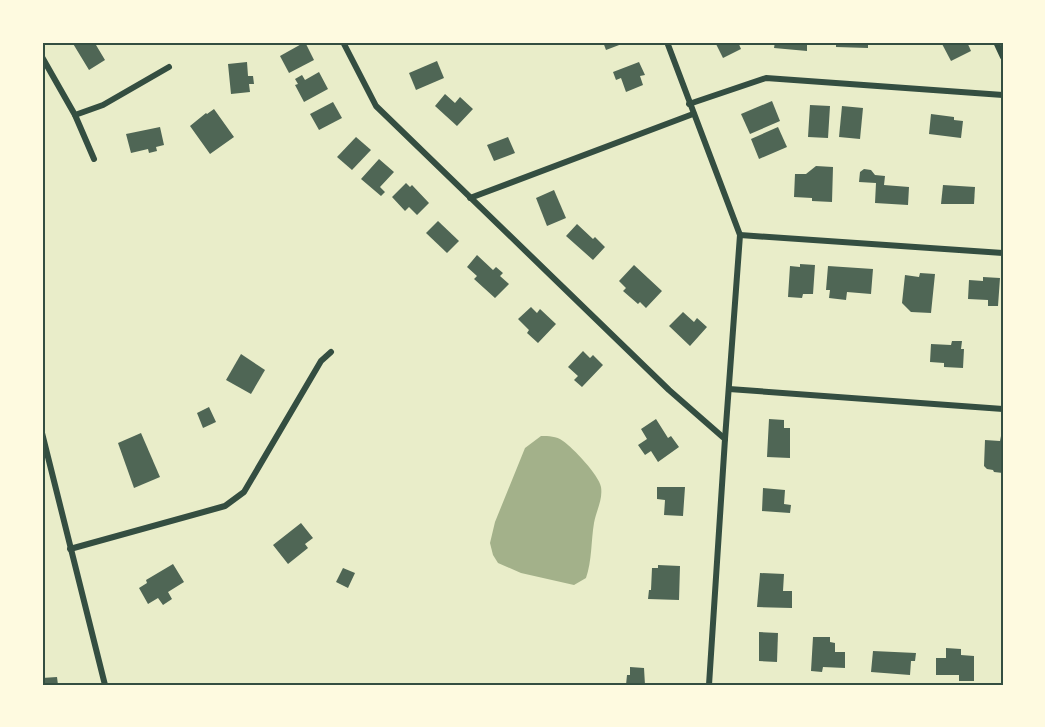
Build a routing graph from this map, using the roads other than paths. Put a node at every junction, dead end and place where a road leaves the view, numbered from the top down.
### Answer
1 (342, 42) edge
2 (667, 42) edge
3 (996, 42) edge
4 (42, 57) edge
5 (1003, 57) edge
6 (169, 67) dead end
7 (1003, 95) edge
8 (689, 104) junction
9 (693, 114) junction
10 (75, 115) junction
11 (94, 159) dead end
12 (470, 198) junction
13 (740, 235) junction
14 (1003, 253) edge
15 (332, 352) dead end
16 (729, 389) junction
17 (1003, 409) edge
18 (42, 433) edge
19 (725, 439) junction
20 (70, 549) junction
21 (105, 685) edge
22 (709, 685) edge

1 - 12 street
2 - 8 street
3 - 5 street
4 - 10 street
6 - 10 street
7 - 8 street
8 - 9 street
9 - 12 street
9 - 13 street
10 - 11 street
12 - 19 street
13 - 14 street
13 - 16 street
15 - 20 street
16 - 17 street
16 - 19 street
18 - 20 street
19 - 22 street
20 - 21 street

